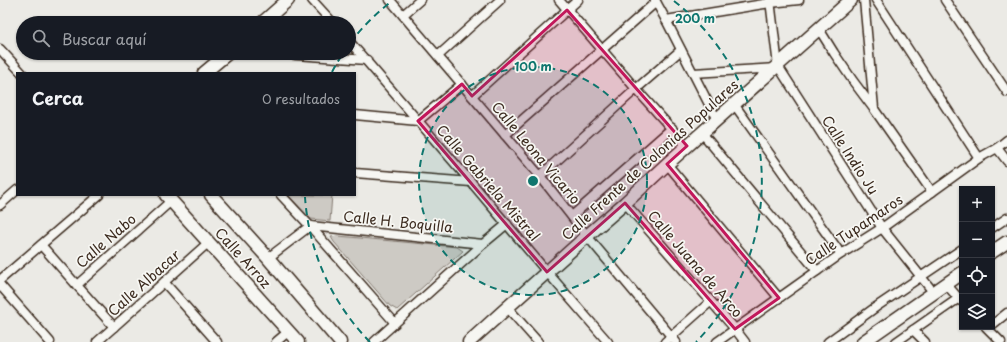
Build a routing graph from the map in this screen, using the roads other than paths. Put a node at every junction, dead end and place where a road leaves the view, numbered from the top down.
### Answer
1 (288, 0) edge
2 (312, 0) edge
3 (390, 0) edge
4 (420, 0) edge
5 (500, 0) edge
6 (560, 0) edge
7 (578, 0) edge
8 (799, 0) edge
9 (851, 0) edge
10 (864, 0) edge
11 (876, 0) edge
12 (945, 0) edge
13 (656, 1) edge
14 (770, 1) edge
15 (567, 10) junction
16 (403, 15) junction
17 (270, 16) edge
18 (327, 16) edge
19 (666, 20) junction
20 (819, 29) junction
21 (356, 48) edge
22 (0, 49) edge
23 (602, 50) junction
24 (681, 50) junction
25 (438, 56) junction
26 (356, 59) edge
27 (220, 60) edge
28 (367, 60) junction
29 (777, 67) junction
30 (21, 72) edge
31 (205, 72) edge
32 (693, 73) junction
33 (462, 84) junction
34 (636, 89) junction
35 (1007, 92) edge
36 (472, 96) junction
37 (734, 104) junction
38 (874, 109) junction
39 (356, 115) edge
40 (717, 120) junction
41 (418, 121) junction
42 (672, 128) junction
43 (702, 133) junction
44 (505, 135) junction
45 (1007, 140) edge
46 (687, 146) junction
47 (997, 148) junction
48 (979, 158) junction
49 (1007, 161) edge
50 (667, 164) junction
51 (356, 173) edge
52 (540, 176) junction
53 (471, 182) junction
54 (16, 191) edge
55 (932, 192) junction
56 (98, 196) edge
57 (212, 196) edge
58 (282, 196) edge
59 (168, 198) edge
60 (625, 203) junction
61 (0, 205) edge
62 (572, 216) junction
63 (1007, 218) edge
64 (507, 224) junction
65 (310, 226) junction
66 (995, 226) edge
67 (882, 228) junction
68 (587, 236) junction
69 (209, 242) junction
70 (1007, 242) edge
71 (41, 244) junction
72 (483, 244) junction
73 (995, 250) edge
74 (959, 251) edge
75 (841, 254) junction
76 (268, 258) junction
77 (817, 271) junction
78 (548, 272) junction
79 (959, 275) edge
80 (921, 277) junction
81 (0, 280) edge
82 (164, 282) junction
83 (946, 284) junction
84 (0, 285) edge
85 (77, 285) junction
86 (934, 293) junction
87 (779, 298) junction
88 (959, 299) edge
89 (959, 301) edge
90 (710, 302) junction
91 (507, 307) junction
92 (1007, 313) edge
93 (995, 322) edge
94 (395, 323) junction
95 (114, 327) junction
96 (735, 329) junction
97 (913, 330) junction
98 (991, 330) edge
99 (289, 331) junction
100 (671, 340) edge
101 (50, 342) edge
102 (97, 342) edge
103 (217, 342) edge
104 (276, 342) edge
105 (298, 342) edge
106 (340, 342) edge
107 (374, 342) edge
108 (469, 342) edge
109 (538, 342) edge
110 (608, 342) edge
111 (716, 342) edge
112 (745, 342) edge
113 (828, 342) edge
114 (863, 342) edge
115 (896, 342) edge
116 (925, 342) edge
117 (1001, 342) edge

1 - 17 street
2 - 18 street
3 - 16 street, Calle Leona Vicario
4 - 16 street
5 - 25 street
6 - 15 street
7 - 15 street
8 - 14 street
9 - 20 street, Calle Frente de Colonias Populares
10 - 38 street
11 - 48 street
12 - 35 street
13 - 19 street
13 - 23 street
14 - 19 street
14 - 29 street
15 - 23 street
15 - 36 street
16 - 25 street, Calle Leona Vicario
19 - 24 street
20 - 29 street, Calle Frente de Colonias Populares
20 - 38 street
21 - 28 street, Calle Gabriela Mistral
22 - 30 street
23 - 34 street
23 - 44 street
24 - 32 street
24 - 34 street
25 - 33 street, Calle Leona Vicario
26 - 28 street
27 - 31 street
28 - 41 street, Calle Gabriela Mistral
29 - 32 street
29 - 37 street, Calle Frente de Colonias Populares
29 - 67 street, Calle Indio Ju
32 - 40 street
33 - 36 street, Calle Leona Vicario
33 - 41 street
34 - 42 street
34 - 52 street
36 - 44 street, Calle Leona Vicario
37 - 40 street, Calle Frente de Colonias Populares
37 - 75 street
38 - 55 street
39 - 41 street
40 - 43 street, Calle Frente de Colonias Populares
41 - 53 street, Calle Gabriela Mistral
42 - 46 street
42 - 62 street
43 - 46 street, Calle Frente de Colonias Populares
43 - 77 street
44 - 52 street, Calle Leona Vicario
45 - 47 street, Calle Tupamaros
46 - 50 street, Calle Frente de Colonias Populares
47 - 48 street, Calle Tupamaros
47 - 49 street
48 - 55 street, Calle Tupamaros
50 - 60 street, Calle Frente de Colonias Populares
50 - 87 street
51 - 53 street
52 - 62 street, Calle Leona Vicario
53 - 64 street, Calle Gabriela Mistral
54 - 61 street
55 - 67 street, Calle Tupamaros
56 - 71 street
57 - 76 street, Calle Arroz
58 - 65 street
59 - 69 street, Calle Arroz
59 - 85 street, Calle Nabo
60 - 68 street, Calle Frente de Colonias Populares
60 - 90 street, Calle Juana de Arco
62 - 68 street, Calle Leona Vicario
63 - 66 street
64 - 72 street
64 - 78 street, Calle Gabriela Mistral
65 - 72 street, Calle H. Boquilla
65 - 76 street
65 - 94 street
67 - 75 street, Calle Tupamaros
67 - 80 street, Calle Indio Ju
68 - 78 street, Calle Frente de Colonias Populares
68 - 100 street, Calle Leona Vicario
69 - 82 street, Calle Albacar
69 - 99 street, Calle Arroz
70 - 73 street
71 - 81 street
71 - 85 street
72 - 94 street
74 - 80 street
75 - 77 street, Calle Tupamaros
76 - 106 street, Calle Arroz
77 - 87 street, Calle Tupamaros
78 - 91 street, Calle Frente de Colonias Populares
78 - 110 street, Calle Gabriela Mistral
79 - 83 street
80 - 86 street, Calle Indio Ju
80 - 113 street
82 - 95 street, Calle Albacar
82 - 103 street
83 - 86 street
83 - 88 street
84 - 101 street
85 - 95 street
86 - 114 street
87 - 96 street, Calle Tupamaros
89 - 97 street
90 - 96 street, Calle Juana de Arco
90 - 100 street
91 - 108 street, Calle Frente de Colonias Populares
91 - 109 street
92 - 93 street
94 - 107 street
95 - 102 street, Calle Albacar
96 - 111 street, Calle Tupamaros
96 - 112 street, Calle Juana de Arco
97 - 115 street
97 - 116 street
98 - 117 street
99 - 104 street
99 - 105 street, Calle Arroz

